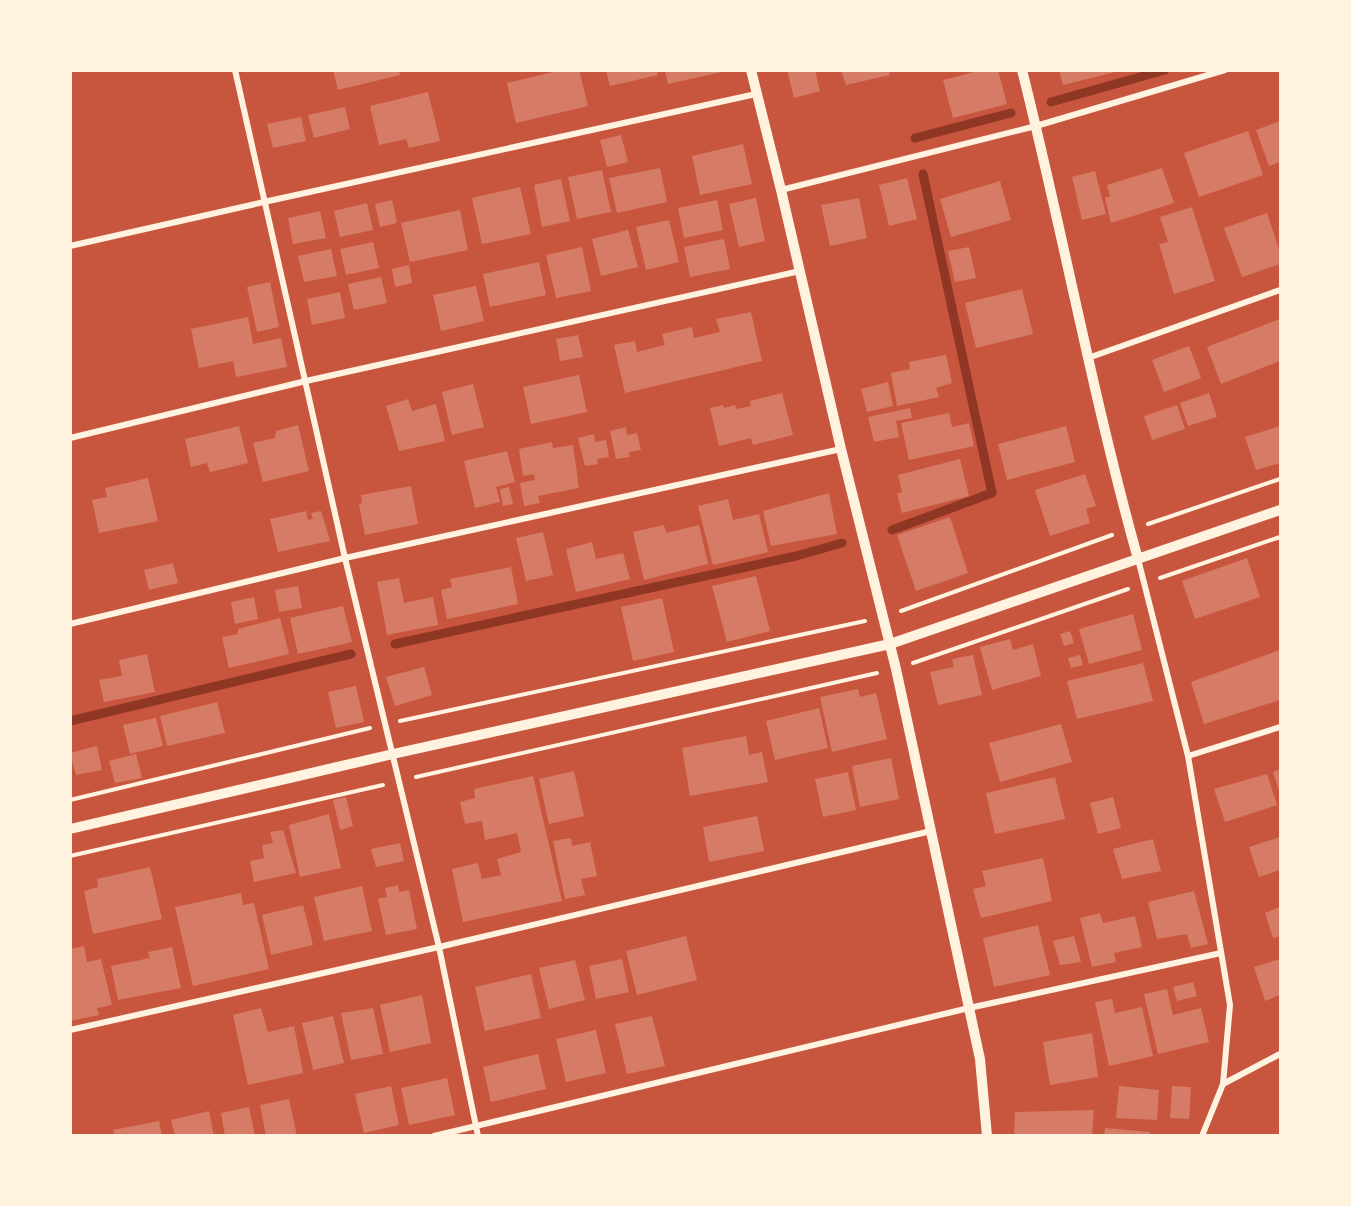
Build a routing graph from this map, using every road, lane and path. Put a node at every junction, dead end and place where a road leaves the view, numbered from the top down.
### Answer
1 (235, 70) edge
2 (751, 70) edge
3 (1022, 70) edge
4 (1226, 70) edge
5 (756, 94) junction
6 (1036, 126) junction
7 (781, 190) junction
8 (264, 202) junction
9 (70, 246) edge
10 (800, 271) junction
11 (1281, 290) edge
12 (1088, 358) junction
13 (306, 381) junction
14 (70, 438) edge
15 (841, 449) junction
16 (1281, 479) edge
17 (1281, 510) edge
18 (1130, 530) junction
19 (1281, 537) edge
20 (345, 558) junction
21 (1138, 559) junction
22 (1144, 584) junction
23 (883, 617) junction
24 (70, 624) edge
25 (890, 644) junction
26 (896, 669) junction
27 (385, 724) junction
28 (1281, 727) edge
29 (393, 754) junction
30 (1188, 756) junction
31 (399, 781) junction
32 (70, 800) edge
33 (70, 829) edge
34 (931, 831) junction
35 (70, 856) edge
36 (438, 947) junction
37 (1221, 953) junction
38 (969, 1008) junction
39 (70, 1030) edge
40 (1281, 1054) edge
41 (1223, 1084) junction
42 (476, 1126) junction
43 (434, 1136) edge
44 (478, 1136) edge
45 (987, 1136) edge
46 (1202, 1136) edge

1 - 8 street
2 - 5 street
3 - 6 street
4 - 6 street
5 - 7 street
5 - 8 street
6 - 7 street
6 - 12 street
7 - 10 street
8 - 9 street
8 - 13 street
10 - 13 street
10 - 15 street
11 - 12 street
12 - 18 street
13 - 14 street
13 - 20 street
15 - 20 street
15 - 23 street
16 - 18 path
17 - 21 street
18 - 21 street
18 - 23 path
19 - 22 path
20 - 24 street
20 - 27 street
21 - 22 street
21 - 25 street
22 - 26 path
22 - 30 street
23 - 25 street
23 - 27 path
25 - 26 street
25 - 29 street
26 - 31 path
26 - 34 street
27 - 29 street
27 - 32 path
28 - 30 street
29 - 31 street
29 - 33 street
30 - 37 street
31 - 35 path
31 - 36 street
34 - 36 street
34 - 38 street
36 - 39 street
36 - 42 street
37 - 38 street
37 - 41 street
38 - 42 street
38 - 45 street
40 - 41 street
41 - 46 street
42 - 43 street
42 - 44 street

